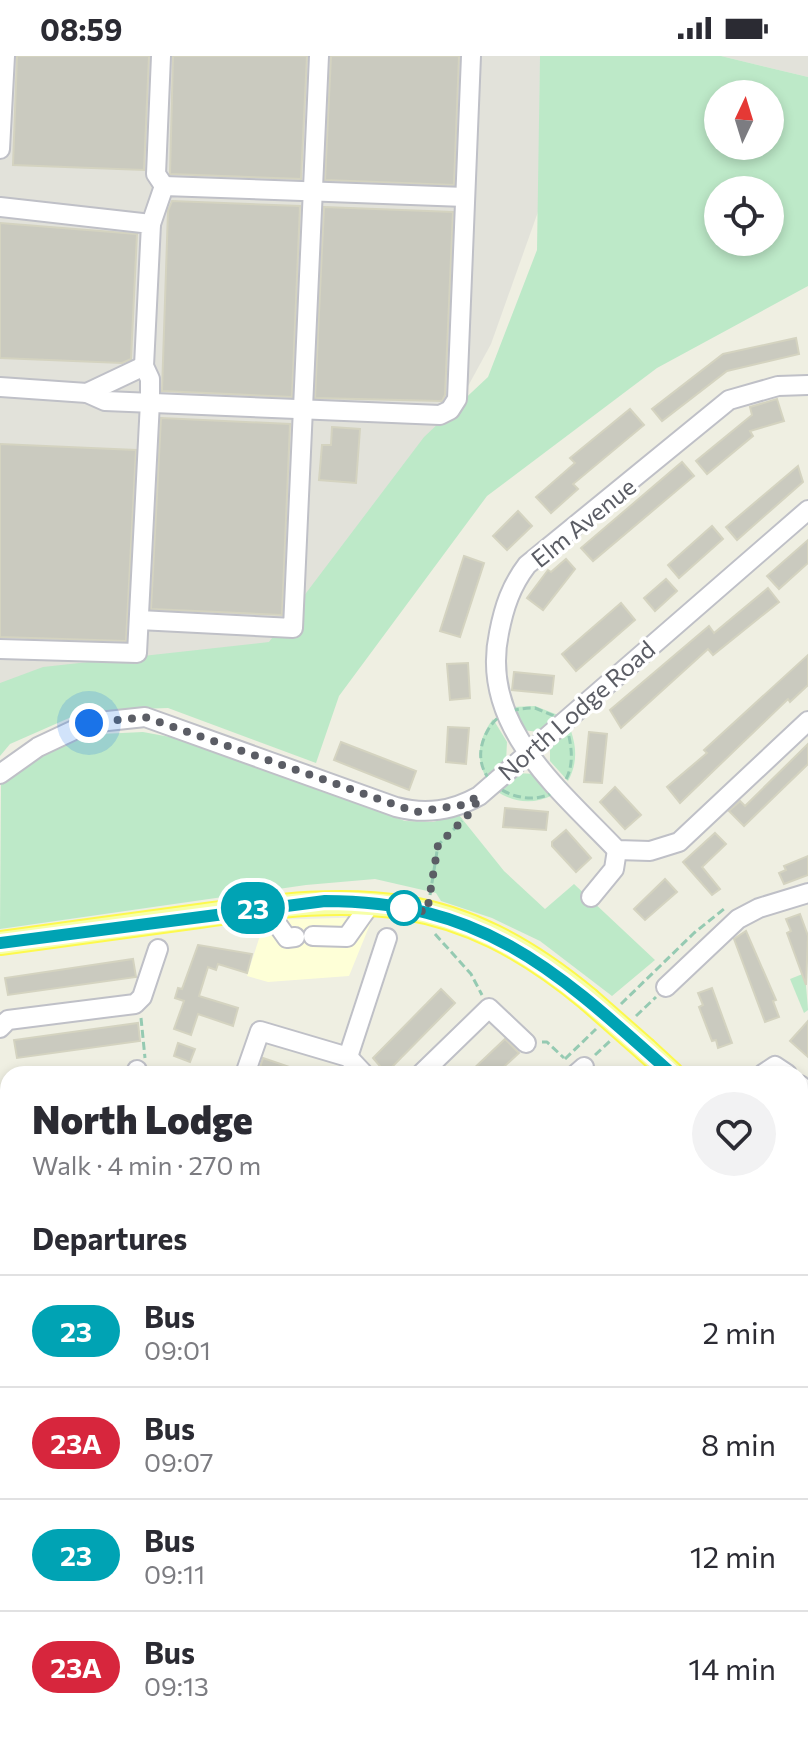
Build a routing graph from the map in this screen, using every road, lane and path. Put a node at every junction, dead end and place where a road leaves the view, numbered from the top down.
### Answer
1 (5, 56) edge
2 (161, 56) edge
3 (319, 56) edge
4 (471, 56) edge
5 (1, 119) edge
6 (0, 149) edge
7 (164, 186) junction
8 (313, 191) junction
9 (465, 197) junction
10 (0, 207) edge
11 (151, 224) junction
12 (144, 366) junction
13 (808, 385) edge
14 (0, 387) edge
15 (87, 393) junction
16 (150, 402) junction
17 (303, 409) junction
18 (808, 510) edge
19 (139, 620) junction
20 (0, 649) edge
21 (808, 721) edge
22 (527, 751) junction
23 (0, 774) edge
24 (464, 819) dead end
25 (617, 850) junction
26 (808, 893) edge
27 (591, 897) dead end
28 (371, 903) junction
29 (265, 907) junction
30 (430, 921) junction
31 (387, 938) dead end
32 (0, 943) edge
33 (158, 949) dead end
34 (666, 987) dead end
35 (135, 1004) junction
36 (489, 1008) junction
37 (0, 1028) edge
38 (526, 1043) joint
39 (348, 1057) junction
40 (144, 1066) edge
41 (248, 1066) edge
42 (356, 1066) edge
43 (429, 1066) edge
44 (575, 1066) edge
45 (663, 1066) edge

1 - 5 street
2 - 7 street
3 - 8 street
4 - 9 street
5 - 6 street
7 - 8 street
7 - 11 street
8 - 9 street
8 - 17 street
9 - 17 street
10 - 11 street
11 - 12 street
12 - 15 street
12 - 16 street
13 - 22 street, Elm Avenue
14 - 15 street
15 - 16 street
16 - 17 street
16 - 19 street
17 - 19 street
18 - 22 street, North Lodge Road
19 - 20 street
21 - 25 street
22 - 23 street, North Lodge Road
22 - 25 street, Elm Avenue
24 - 30 path
25 - 27 street
26 - 34 street
28 - 29 main road
28 - 29 street
28 - 30 main road
29 - 32 main road
30 - 36 path
30 - 45 main road, bridge
31 - 39 street
33 - 35 street
35 - 37 street
35 - 40 path
36 - 38 street
36 - 43 street
38 - 44 path
39 - 41 street
39 - 42 street

